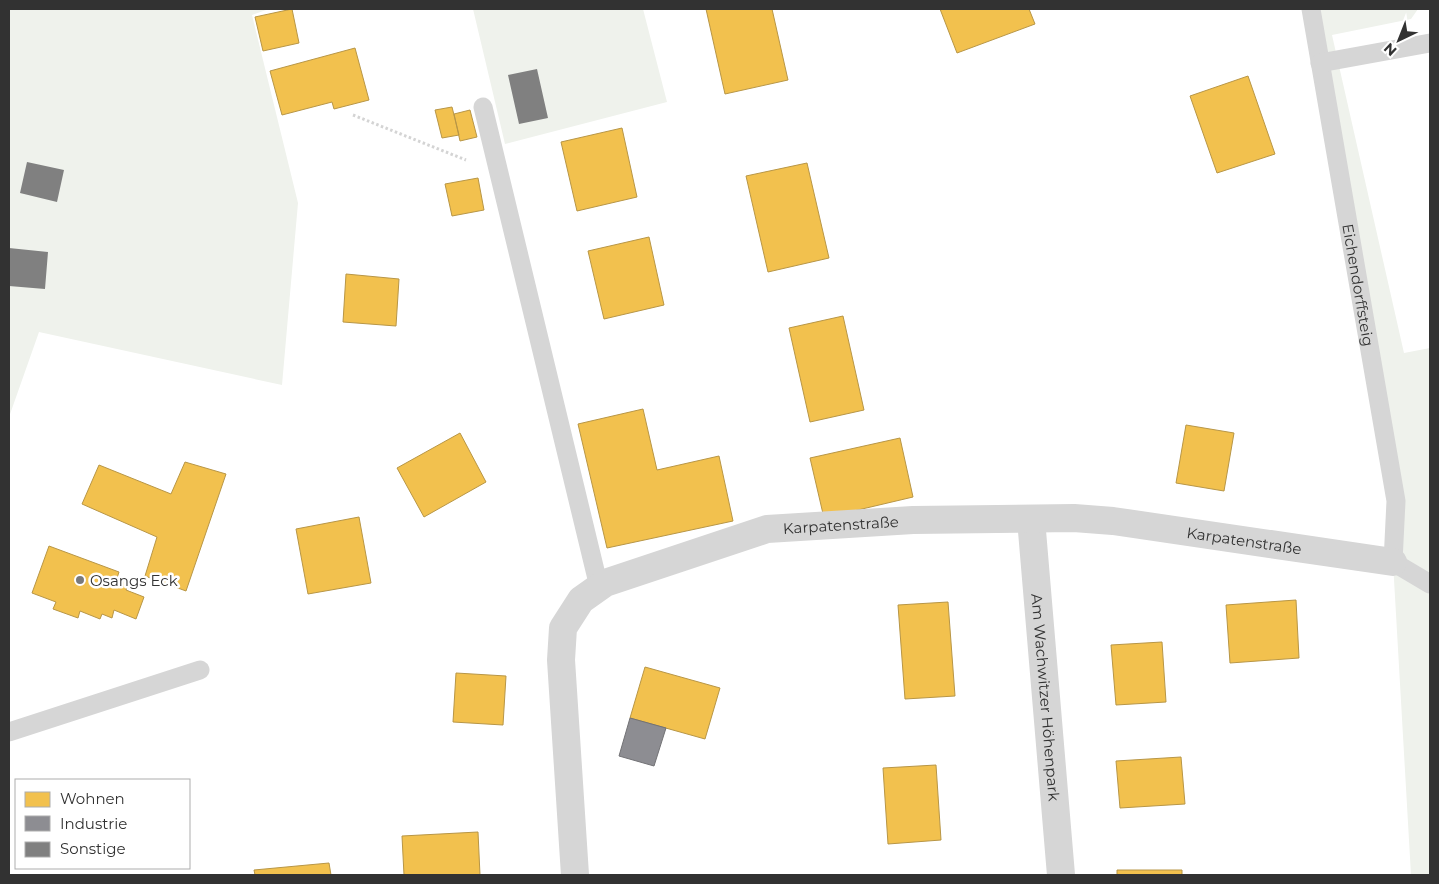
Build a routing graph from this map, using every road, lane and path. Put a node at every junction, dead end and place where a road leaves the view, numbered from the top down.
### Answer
1 (1311, 9) edge
2 (1430, 43) edge
3 (1320, 63) junction
4 (483, 107) dead end
5 (353, 115) dead end
6 (499, 173) junction
7 (1031, 519) junction
8 (1393, 562) junction
9 (1430, 584) edge
10 (599, 587) junction
11 (200, 670) dead end
12 (9, 732) edge
13 (575, 875) edge
14 (1061, 875) edge

1 - 3 lane, Eichendorffsteig
2 - 3 lane
3 - 8 lane, Eichendorffsteig
4 - 6 lane
5 - 6 path
6 - 10 lane
7 - 8 street, Karpatenstraße
7 - 10 street, Karpatenstraße
7 - 14 street, Am Wachwitzer Höhenpark
8 - 9 lane
10 - 13 street, Karpatenstraße
11 - 12 lane

